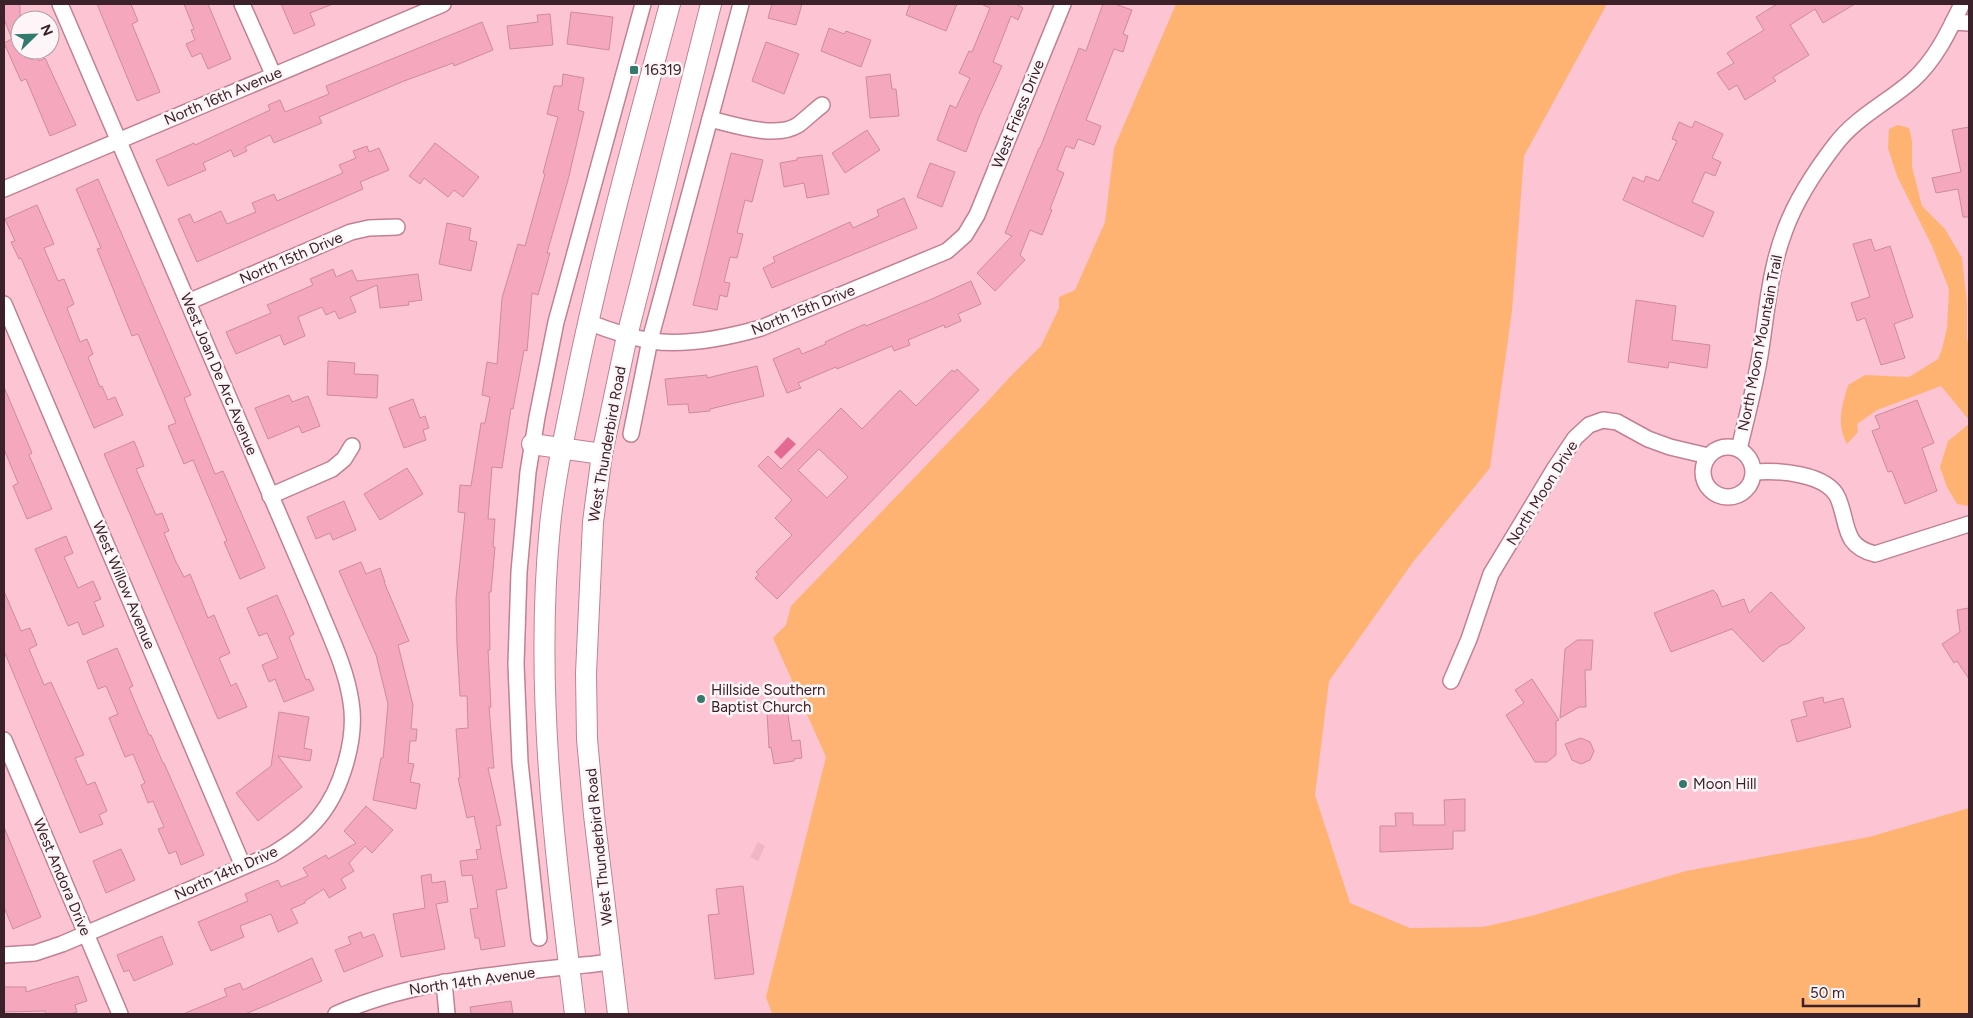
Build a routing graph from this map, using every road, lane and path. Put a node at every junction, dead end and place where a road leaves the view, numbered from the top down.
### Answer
1 (60, 4) edge
2 (242, 4) edge
3 (643, 4) edge
4 (670, 4) edge
5 (707, 4) edge
6 (741, 4) edge
7 (1062, 4) edge
8 (1962, 4) edge
9 (433, 5) edge
10 (1953, 22) junction
11 (1969, 23) edge
12 (273, 74) junction
13 (822, 104) dead end
14 (710, 119) junction
15 (118, 140) junction
16 (4, 189) edge
17 (972, 223) joint
18 (397, 227) dead end
19 (188, 302) junction
20 (4, 304) edge
21 (588, 322) junction
22 (627, 336) junction
23 (650, 340) junction
24 (631, 434) dead end
25 (532, 444) junction
26 (352, 446) dead end
27 (562, 449) junction
28 (1739, 449) junction
29 (602, 454) junction
30 (1708, 456) junction
31 (1754, 472) junction
32 (270, 496) junction
33 (1969, 524) edge
34 (1451, 681) dead end
35 (4, 740) edge
36 (349, 751) joint
37 (244, 866) junction
38 (560, 886) junction
39 (533, 888) junction
40 (86, 934) junction
41 (539, 938) dead end
42 (4, 956) edge
43 (612, 962) junction
44 (569, 967) junction
45 (444, 982) junction
46 (120, 1014) edge
47 (336, 1014) edge
48 (447, 1014) edge
49 (575, 1014) edge
50 (618, 1014) edge

1 - 15 street, West Joan De Arc Avenue
2 - 12 street
3 - 25 street
4 - 21 main road
5 - 22 main road, West Thunderbird Road
6 - 14 street, West Thunderbird Road
7 - 17 street, West Friess Drive
8 - 10 street, North Moon Mountain Trail
9 - 12 street, North 16th Avenue
10 - 11 street
10 - 28 street, North Moon Mountain Trail
12 - 15 street, North 16th Avenue
13 - 14 street
14 - 23 street, West Thunderbird Road
15 - 16 street, North 16th Avenue
15 - 19 street, West Joan De Arc Avenue
17 - 23 street, North 15th Drive
18 - 19 street, North 15th Drive
19 - 32 street, West Joan De Arc Avenue
20 - 37 street, West Willow Avenue
21 - 22 street, North 15th Drive
21 - 27 main road
22 - 23 street, North 15th Drive
22 - 29 main road, West Thunderbird Road
23 - 24 street, West Thunderbird Road
25 - 27 main road
25 - 39 street
26 - 32 street
27 - 29 main road
27 - 38 main road
28 - 30 street, North Moon Mountain Trail
28 - 31 street, North Moon Mountain Trail
29 - 43 main road, West Thunderbird Road
30 - 31 street
30 - 34 street, North Moon Drive
31 - 33 street
32 - 36 street, West Joan De Arc Avenue
35 - 40 street, West Andora Drive
36 - 37 street, North 14th Drive
37 - 40 street, North 14th Drive
38 - 39 street
38 - 44 main road
39 - 41 street
40 - 42 street, North 14th Drive
40 - 46 street, West Andora Drive
43 - 44 street, North 14th Avenue
43 - 50 main road, West Thunderbird Road
44 - 45 street, North 14th Avenue
44 - 49 main road
45 - 47 street, North 14th Avenue
45 - 48 street

